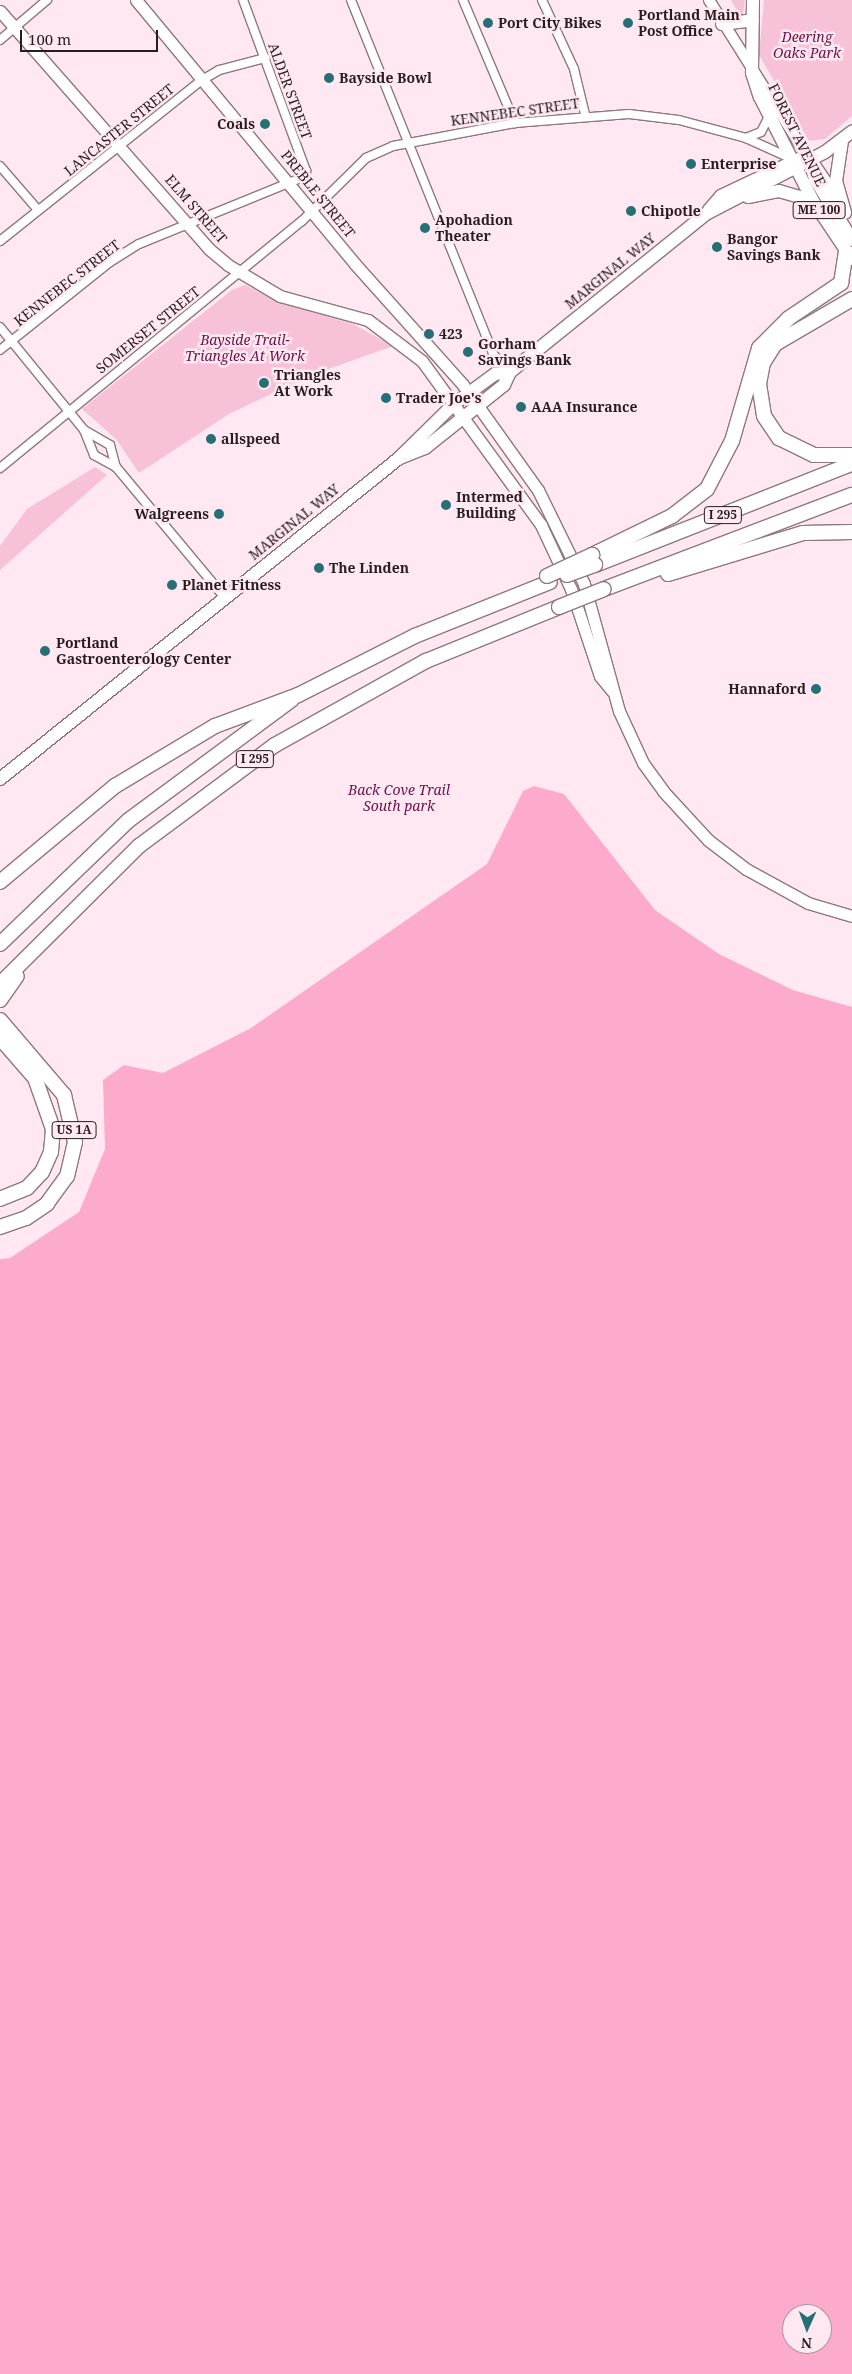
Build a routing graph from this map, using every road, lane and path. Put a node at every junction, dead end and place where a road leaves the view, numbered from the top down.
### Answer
1 (47, 0) edge
2 (136, 0) edge
3 (243, 0) edge
4 (351, 0) edge
5 (463, 0) edge
6 (542, 0) edge
7 (709, 0) edge
8 (753, 0) edge
9 (0, 11) edge
10 (753, 20) junction
11 (722, 24) junction
12 (15, 28) junction
13 (0, 40) edge
14 (265, 58) junction
15 (752, 73) junction
16 (202, 80) junction
17 (585, 114) junction
18 (769, 116) junction
19 (515, 122) junction
20 (852, 132) edge
21 (746, 138) junction
22 (842, 141) junction
23 (408, 144) junction
24 (120, 145) junction
25 (809, 159) junction
26 (794, 163) junction
27 (0, 166) edge
28 (291, 185) junction
29 (736, 199) junction
30 (813, 201) junction
31 (38, 210) junction
32 (312, 212) junction
33 (845, 213) junction
34 (706, 214) junction
35 (190, 223) junction
36 (852, 224) edge
37 (0, 242) edge
38 (850, 250) edge
39 (239, 272) junction
40 (852, 300) edge
41 (0, 327) edge
42 (12, 341) junction
43 (0, 350) edge
44 (510, 372) junction
45 (469, 393) junction
46 (454, 404) junction
47 (478, 404) junction
48 (69, 411) junction
49 (463, 416) junction
50 (84, 430) junction
51 (852, 455) edge
52 (398, 459) junction
53 (852, 464) edge
54 (116, 467) junction
55 (0, 468) edge
56 (852, 495) edge
57 (852, 532) edge
58 (593, 560) junction
59 (604, 591) junction
60 (225, 598) junction
61 (612, 691) junction
62 (298, 695) junction
63 (0, 779) edge
64 (0, 882) edge
65 (852, 916) edge
66 (0, 944) edge
67 (1, 993) edge
68 (0, 1020) edge
69 (0, 1038) edge
70 (0, 1199) edge
71 (0, 1227) edge

1 - 12 street
2 - 16 main road, PREBLE STREET
3 - 14 street, ALDER STREET
4 - 23 street
5 - 19 street
6 - 17 street
7 - 11 street, FOREST AVENUE / ME 100
8 - 10 main road
9 - 12 main road, ELM STREET
10 - 11 main road
10 - 15 main road
11 - 15 street, FOREST AVENUE / ME 100
12 - 13 street
12 - 24 main road, ELM STREET
14 - 16 street, LANCASTER STREET
14 - 28 street, ALDER STREET
15 - 18 main road, FOREST AVENUE / ME 100
15 - 25 street, FOREST AVENUE / ME 100
16 - 24 street, LANCASTER STREET
16 - 28 main road, PREBLE STREET
17 - 19 street, KENNEBEC STREET
17 - 21 street, KENNEBEC STREET
18 - 21 street
18 - 26 main road, FOREST AVENUE / ME 100
19 - 23 street, KENNEBEC STREET
20 - 22 main road
21 - 26 street, KENNEBEC STREET
22 - 25 main road
22 - 33 main road
23 - 32 street, KENNEBEC STREET
23 - 44 street
24 - 31 street, LANCASTER STREET
24 - 35 main road, ELM STREET
25 - 26 main road, MARGINAL WAY
25 - 33 main road
25 - 38 main road, FOREST AVENUE / ME 100
26 - 29 main road, MARGINAL WAY
26 - 30 main road, FOREST AVENUE / ME 100
26 - 34 main road, MARGINAL WAY
27 - 31 street
28 - 32 main road, PREBLE STREET
28 - 35 street, KENNEBEC STREET
29 - 30 main road
29 - 34 main road, MARGINAL WAY
30 - 38 main road, FOREST AVENUE / ME 100
31 - 37 street, LANCASTER STREET
32 - 39 street, SOMERSET STREET
32 - 45 main road, PREBLE STREET
33 - 36 main road
34 - 44 main road, MARGINAL WAY
35 - 39 main road, ELM STREET
35 - 42 street, KENNEBEC STREET
38 - 58 highway
39 - 46 main road, ELM STREET
39 - 48 street, SOMERSET STREET
40 - 51 highway
41 - 42 street
42 - 43 street, KENNEBEC STREET
42 - 48 street
44 - 45 main road, MARGINAL WAY
44 - 47 main road, MARGINAL WAY
45 - 46 main road, MARGINAL WAY
45 - 47 main road, PREBLE STREET
46 - 49 main road, ELM STREET
46 - 52 main road, MARGINAL WAY
47 - 49 main road, MARGINAL WAY
47 - 61 main road, PREBLE STREET
48 - 50 street
48 - 55 street, SOMERSET STREET
49 - 52 main road, MARGINAL WAY
49 - 61 main road, ELM STREET
50 - 54 street
50 - 54 street
52 - 60 main road, MARGINAL WAY
53 - 58 highway, I 295
54 - 60 street
56 - 59 highway, I 295
57 - 59 highway
58 - 62 highway, I 295, bridge
59 - 67 highway, I 295, bridge
60 - 63 main road, MARGINAL WAY
61 - 65 main road
62 - 64 highway
62 - 66 highway, I 295
68 - 71 highway, US 1A
69 - 70 highway

